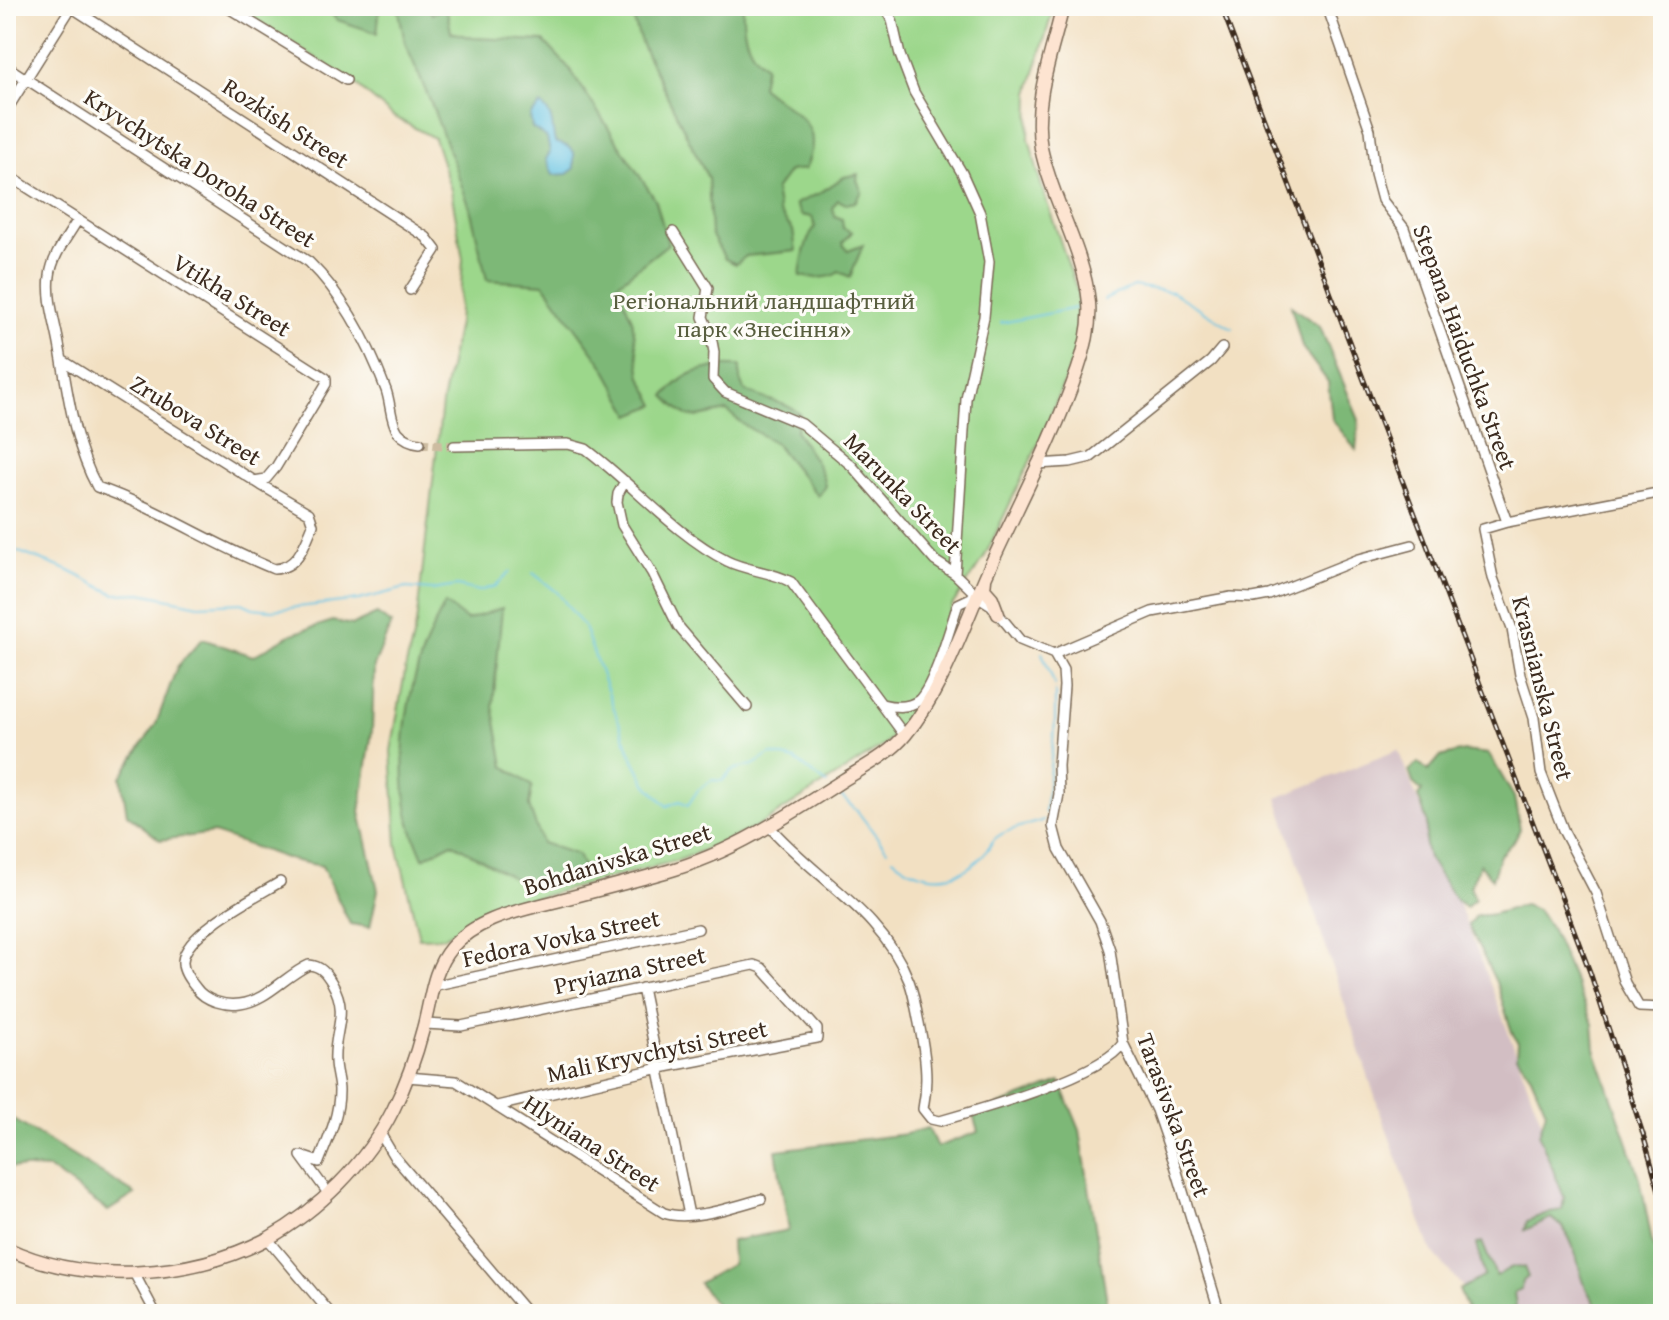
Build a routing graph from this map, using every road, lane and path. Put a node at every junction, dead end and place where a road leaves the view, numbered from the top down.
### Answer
1 (72, 6) edge
2 (225, 6) edge
3 (883, 6) edge
4 (1063, 6) edge
5 (1327, 6) edge
6 (6, 66) edge
7 (26, 78) junction
8 (346, 80) dead end
9 (6, 111) edge
10 (6, 174) edge
11 (77, 221) junction
12 (673, 232) dead end
13 (410, 290) dead end
14 (1222, 348) dead end
15 (62, 360) junction
16 (420, 443) tunnel mouth
17 (454, 446) tunnel mouth
18 (1037, 464) junction
19 (254, 481) junction
20 (625, 481) junction
21 (1663, 492) edge
22 (1507, 522) junction
23 (1412, 545) dead end
24 (955, 574) junction
25 (985, 579) junction
26 (977, 595) junction
27 (998, 614) junction
28 (967, 618) junction
29 (1054, 654) junction
30 (880, 703) junction
31 (747, 707) dead end
32 (905, 736) junction
33 (769, 826) junction
34 (280, 882) dead end
35 (698, 929) dead end
36 (432, 986) junction
37 (642, 988) junction
38 (1663, 1008) edge
39 (425, 1024) junction
40 (817, 1029) joint
41 (1123, 1043) junction
42 (660, 1068) junction
43 (407, 1077) junction
44 (497, 1106) junction
45 (380, 1133) junction
46 (328, 1193) junction
47 (761, 1199) dead end
48 (689, 1215) junction
49 (267, 1238) junction
50 (6, 1248) edge
51 (133, 1271) junction
52 (1217, 1311) edge
53 (156, 1314) edge
54 (331, 1314) edge
55 (528, 1314) edge

1 - 7 street
1 - 13 street, Rozkish Street
2 - 8 street
3 - 24 street
4 - 18 main road, Bohdanivska Street
5 - 22 street, Stepana Haiduchka Street
6 - 7 street, Kryvchytska Doroha Street
7 - 9 street
7 - 16 street, Kryvchytska Doroha Street
10 - 11 street, Vtikha Street
11 - 15 street
11 - 19 street, Vtikha Street
12 - 24 street, Marunka Street
14 - 18 street
15 - 19 street, Zrubova Street
15 - 19 street, Zrubova Street
17 - 20 street
18 - 25 main road, Bohdanivska Street
20 - 30 street
20 - 31 street
21 - 22 street
22 - 38 street, Krasnianska Street
23 - 29 street
24 - 26 street
25 - 26 main road, Bohdanivska Street
25 - 27 main road
26 - 27 street
26 - 28 main road, Bohdanivska Street
26 - 30 street
27 - 28 main road
27 - 29 street
28 - 32 main road, Bohdanivska Street
29 - 41 street, Tarasivska Street
30 - 32 street
32 - 33 main road, Bohdanivska Street
33 - 36 main road, Bohdanivska Street
33 - 41 street
34 - 46 street
35 - 36 street, Fedora Vovka Street
36 - 39 main road, Bohdanivska Street
37 - 39 street, Pryiazna Street
37 - 40 street, Pryiazna Street
37 - 42 street
39 - 43 main road, Bohdanivska Street
40 - 42 street, Mali Kryvchytsi Street
41 - 52 street, Tarasivska Street
42 - 44 street, Mali Kryvchytsi Street
42 - 48 street
43 - 44 street, Hlyniana Street
43 - 45 main road, Bohdanivska Street
44 - 48 street, Hlyniana Street
45 - 46 main road, Bohdanivska Street
45 - 55 street
46 - 49 main road, Bohdanivska Street
47 - 48 street, Hlyniana Street
49 - 51 main road, Bohdanivska Street
49 - 54 street
50 - 51 main road, Bohdanivska Street
51 - 53 street

